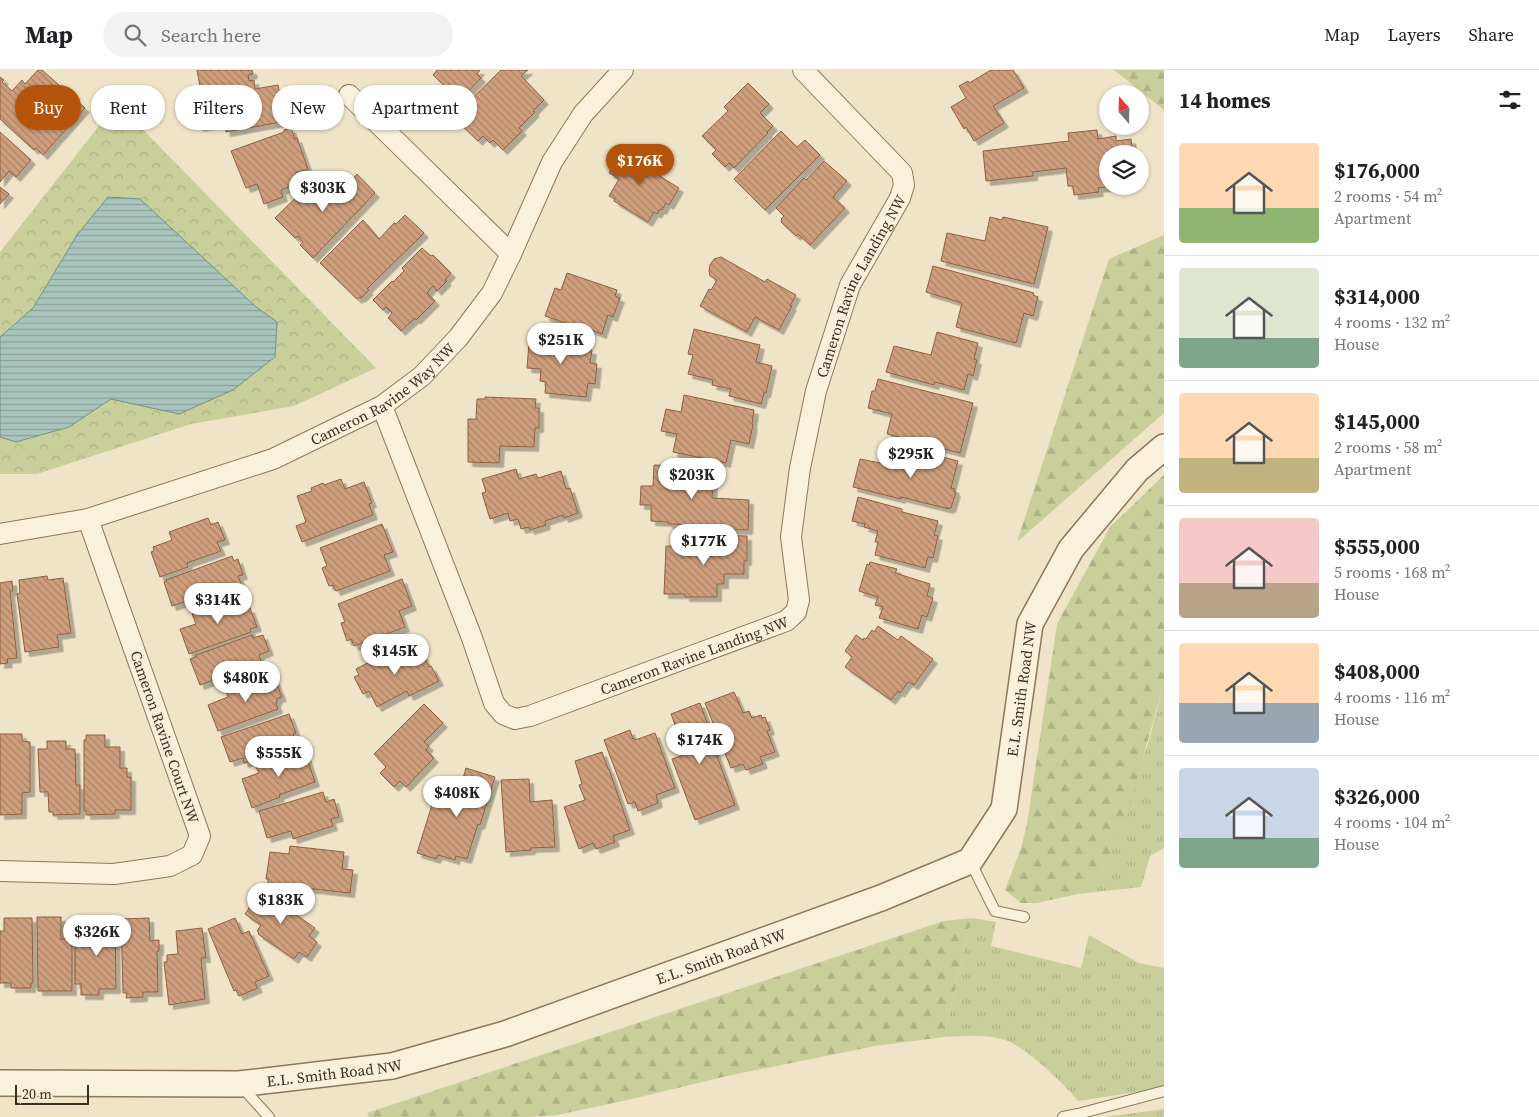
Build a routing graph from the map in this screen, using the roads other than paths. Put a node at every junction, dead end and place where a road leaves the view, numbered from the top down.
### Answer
1 (623, 70) edge
2 (803, 70) edge
3 (349, 95) dead end
4 (511, 254) junction
5 (382, 406) junction
6 (1164, 447) edge
7 (88, 519) junction
8 (0, 534) edge
9 (970, 861) junction
10 (0, 871) edge
11 (1024, 917) dead end
12 (0, 1082) edge
13 (239, 1084) junction
14 (1164, 1091) edge
15 (269, 1117) edge
16 (1062, 1117) edge

1 - 4 street, Cameron Ravine Way NW
2 - 5 street, Cameron Ravine Landing NW
3 - 4 street
4 - 5 street, Cameron Ravine Way NW
5 - 7 street, Cameron Ravine Way NW
6 - 9 street, E.L. Smith Road NW
7 - 8 street, Cameron Ravine Way NW
7 - 10 street, Cameron Ravine Court NW
9 - 11 lane
9 - 13 street, E.L. Smith Road NW
12 - 13 street, E.L. Smith Road NW
13 - 15 lane
14 - 16 lane

